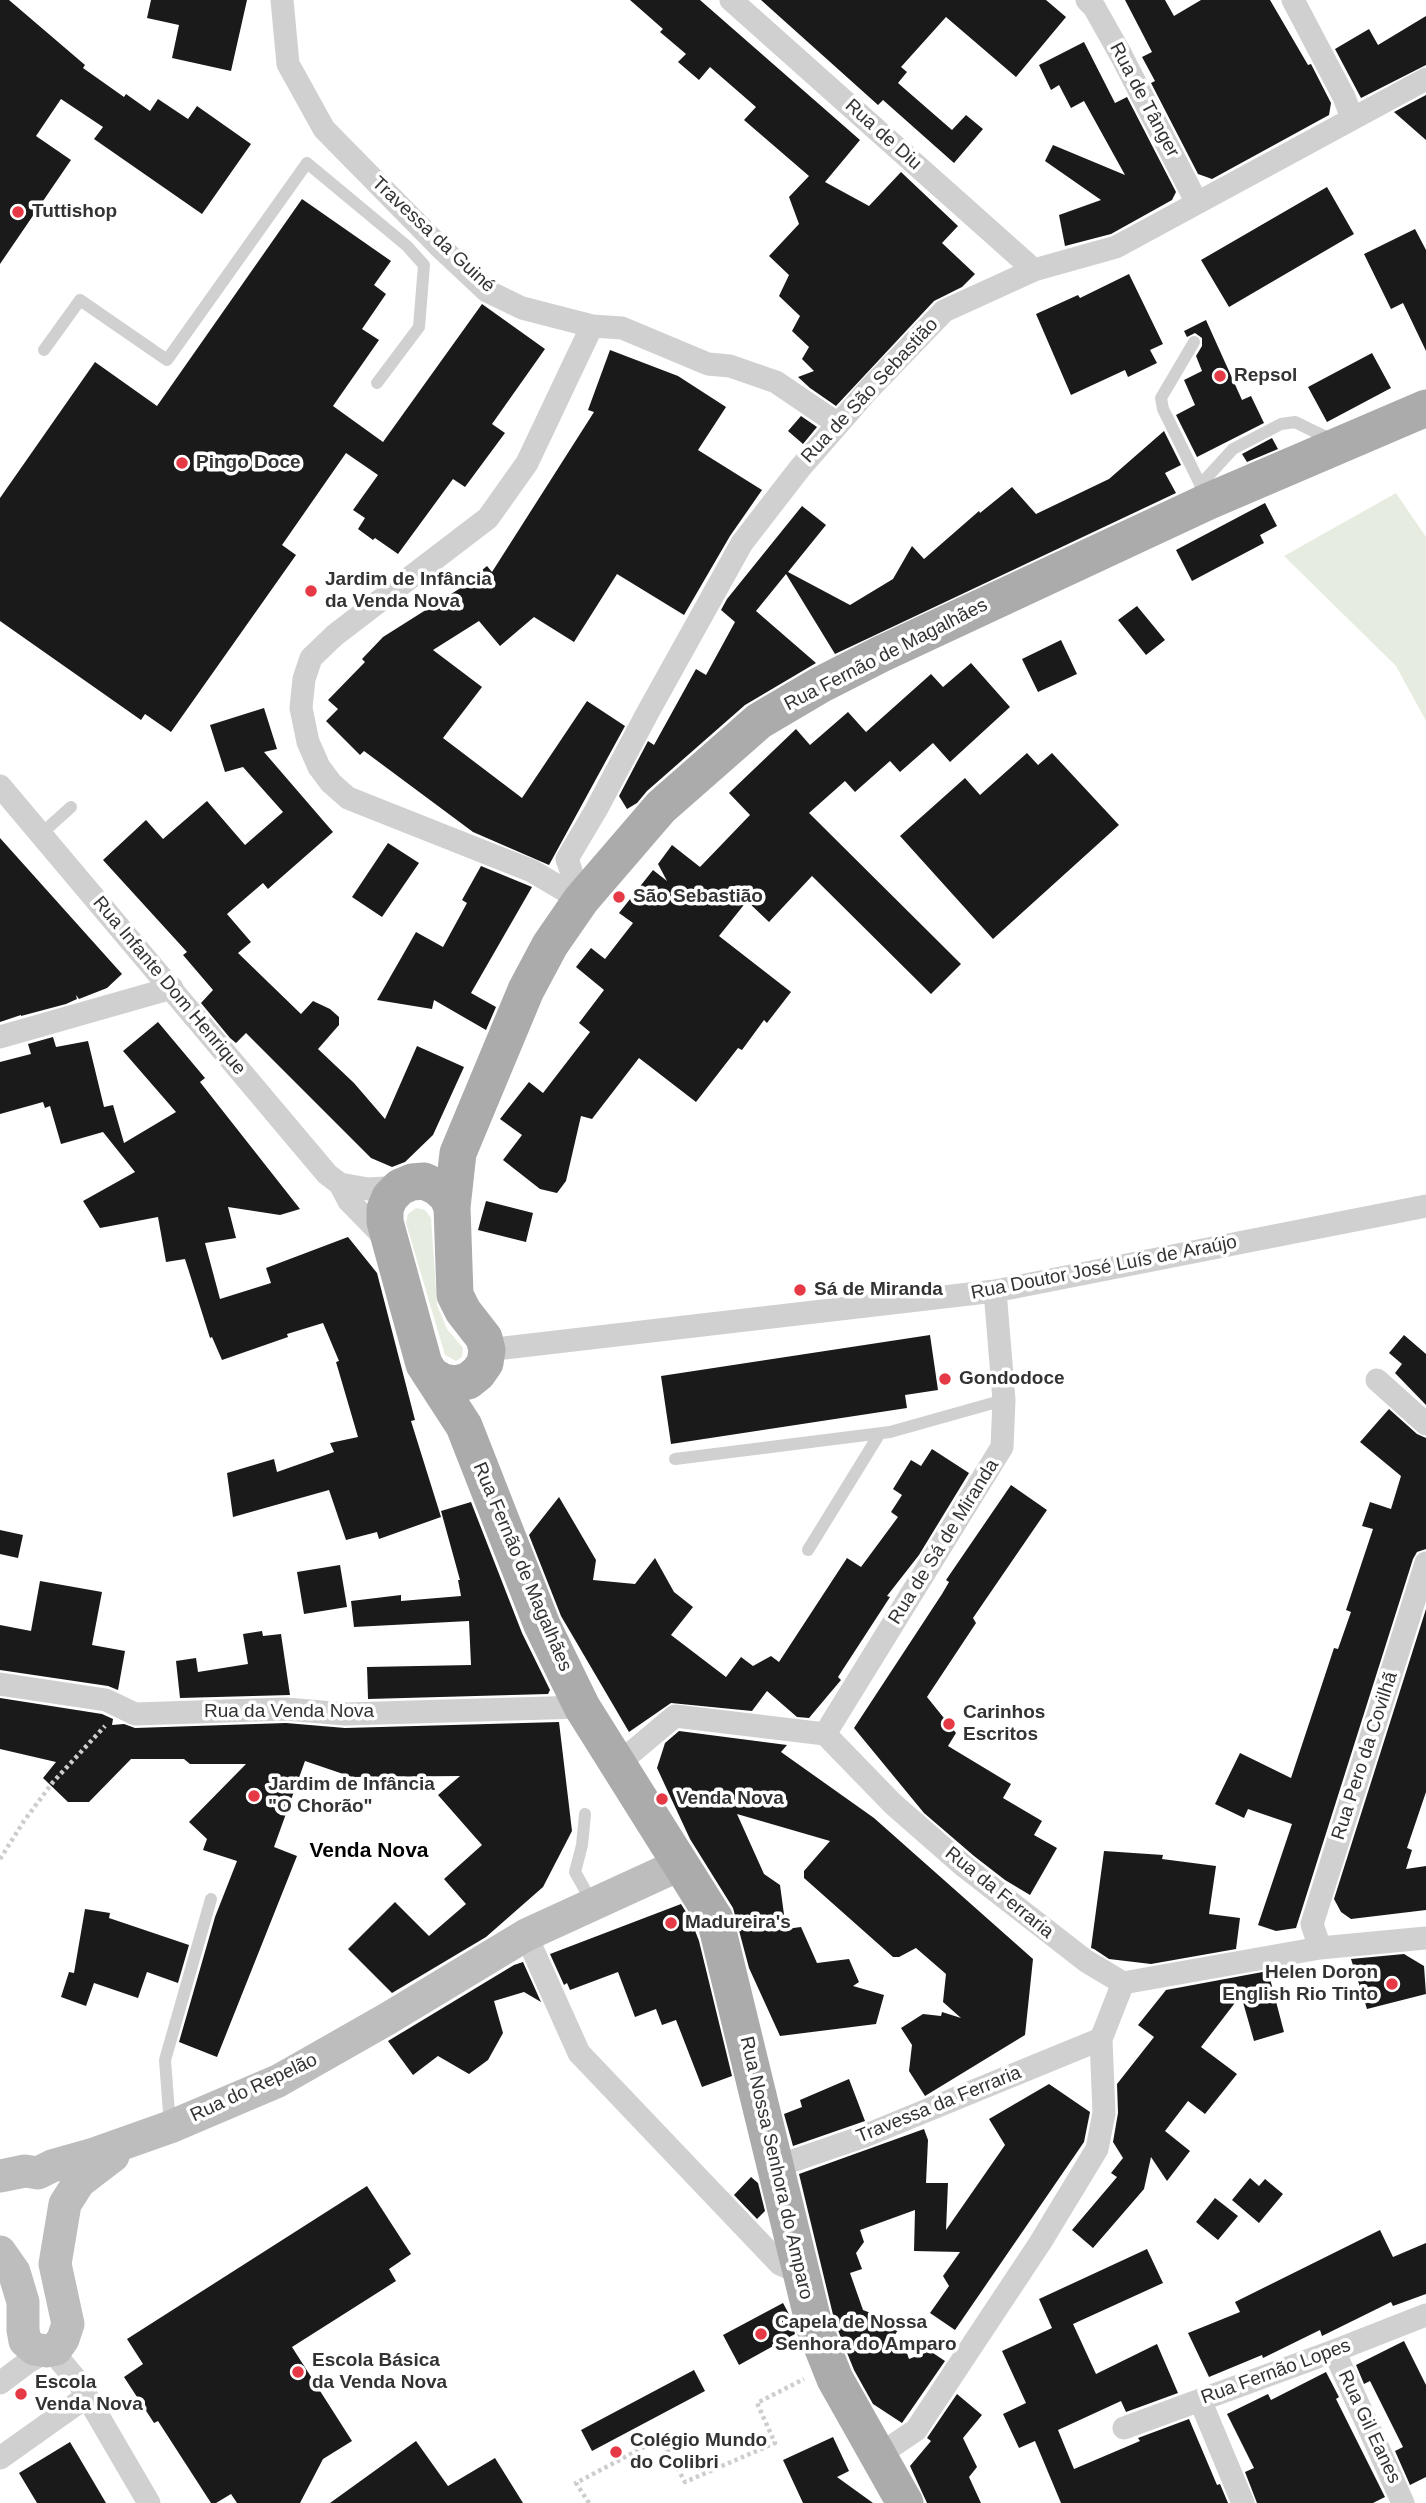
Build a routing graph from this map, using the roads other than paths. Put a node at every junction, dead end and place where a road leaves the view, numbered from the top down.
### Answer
1 (282, 0) edge
2 (731, 0) edge
3 (1087, 0) edge
4 (1293, 0) edge
5 (1426, 79) edge
6 (1352, 118) junction
7 (1197, 203) junction
8 (1034, 270) junction
9 (592, 326) junction
10 (1194, 342) dead end
11 (44, 350) dead end
12 (377, 383) dead end
13 (1426, 408) edge
14 (838, 424) junction
15 (1205, 493) junction
16 (0, 786) edge
17 (71, 807) dead end
18 (41, 834) junction
19 (580, 900) junction
20 (172, 988) junction
21 (0, 1037) edge
22 (458, 1153) junction
23 (340, 1184) junction
24 (412, 1184) junction
25 (1426, 1206) edge
26 (452, 1208) junction
27 (392, 1245) junction
28 (995, 1291) junction
29 (482, 1362) junction
30 (431, 1375) junction
31 (1377, 1380) dead end
32 (1004, 1401) junction
33 (1426, 1424) edge
34 (464, 1426) junction
35 (880, 1433) junction
36 (675, 1459) dead end
37 (808, 1550) dead end
38 (1426, 1563) edge
39 (0, 1684) edge
40 (582, 1707) junction
41 (825, 1734) junction
42 (619, 1763) junction
43 (585, 1814) dead end
44 (681, 1864) junction
45 (211, 1899) dead end
46 (593, 1904) junction
47 (526, 1935) junction
48 (1426, 1938) edge
49 (1320, 1948) junction
50 (1123, 1983) junction
51 (1101, 2039) junction
52 (158, 2132) junction
53 (775, 2166) junction
54 (38, 2173) junction
55 (0, 2176) edge
56 (65, 2204) junction
57 (0, 2252) edge
58 (800, 2273) junction
59 (1426, 2315) edge
60 (68, 2324) junction
61 (36, 2346) junction
62 (1334, 2351) junction
63 (5, 2379) edge
64 (83, 2390) junction
65 (1200, 2400) junction
66 (1125, 2428) dead end
67 (879, 2455) junction
68 (0, 2458) edge
69 (149, 2503) edge
70 (905, 2503) edge
71 (1243, 2503) edge
72 (1403, 2503) edge

1 - 9 street, Travessa da Guiné
2 - 8 street, Rua de Diu
3 - 7 street, Rua de Tânger
4 - 6 street
5 - 6 street, Rua de São Sebastião
6 - 7 street, Rua de São Sebastião
7 - 8 street, Rua de São Sebastião
8 - 14 street, Rua de São Sebastião
9 - 14 street, Travessa da Guiné
9 - 19 street
10 - 15 lane
11 - 12 lane
13 - 15 main road, Rua Fernão de Magalhães
14 - 19 street, Rua de São Sebastião
15 - 19 main road, Rua Fernão de Magalhães
16 - 18 street, Rua Infante Dom Henrique
17 - 18 lane
18 - 20 street, Rua Infante Dom Henrique
19 - 22 main road, Rua Fernão de Magalhães
20 - 21 street
20 - 23 street, Rua Infante Dom Henrique
22 - 24 main road, Rua Fernão de Magalhães
22 - 26 main road, Rua Fernão de Magalhães
23 - 24 street
23 - 27 street, Rua Infante Dom Henrique
24 - 26 main road
24 - 27 main road, Rua Fernão de Magalhães
25 - 28 street, Rua Doutor José Luís de Araújo
26 - 29 main road, Rua Fernão de Magalhães
27 - 30 main road, Rua Fernão de Magalhães
28 - 29 street, Rua Doutor José Luís de Araújo
28 - 32 street, Rua de Sá de Miranda
29 - 30 main road
29 - 34 main road
30 - 34 main road, Rua Fernão de Magalhães
31 - 33 street
32 - 35 lane
32 - 41 street, Rua de Sá de Miranda
34 - 40 main road, Rua Fernão de Magalhães
35 - 36 lane
35 - 37 lane
38 - 49 street, Rua Pero da Covilhã
39 - 40 street, Rua da Venda Nova
40 - 42 main road, Rua Fernão de Magalhães
41 - 42 street
41 - 50 street, Rua da Ferraria
42 - 44 main road, Rua Nossa Senhora do Amparo
43 - 46 lane
44 - 46 street, Rua do Repelão
44 - 53 main road, Rua Nossa Senhora do Amparo
45 - 52 lane
46 - 47 street, Rua do Repelão
47 - 52 street, Rua do Repelão
47 - 58 street
48 - 49 street
49 - 50 street
50 - 51 street
51 - 53 street, Travessa da Ferraria
51 - 67 street
52 - 54 street, Rua do Repelão
52 - 56 street
53 - 58 main road, Rua Nossa Senhora do Amparo
54 - 55 street, Rua do Repelão
54 - 56 street
56 - 60 street
57 - 61 street
58 - 67 main road, Rua Nossa Senhora do Amparo
59 - 62 street, Rua Fernão Lopes
60 - 61 street
60 - 64 street
61 - 63 street
61 - 64 street
62 - 65 street, Rua Fernão Lopes
62 - 72 street, Rua Gil Eanes
64 - 68 street
64 - 69 street
65 - 66 street, Rua Fernão Lopes
65 - 71 street
67 - 70 main road, Rua Nossa Senhora do Amparo

